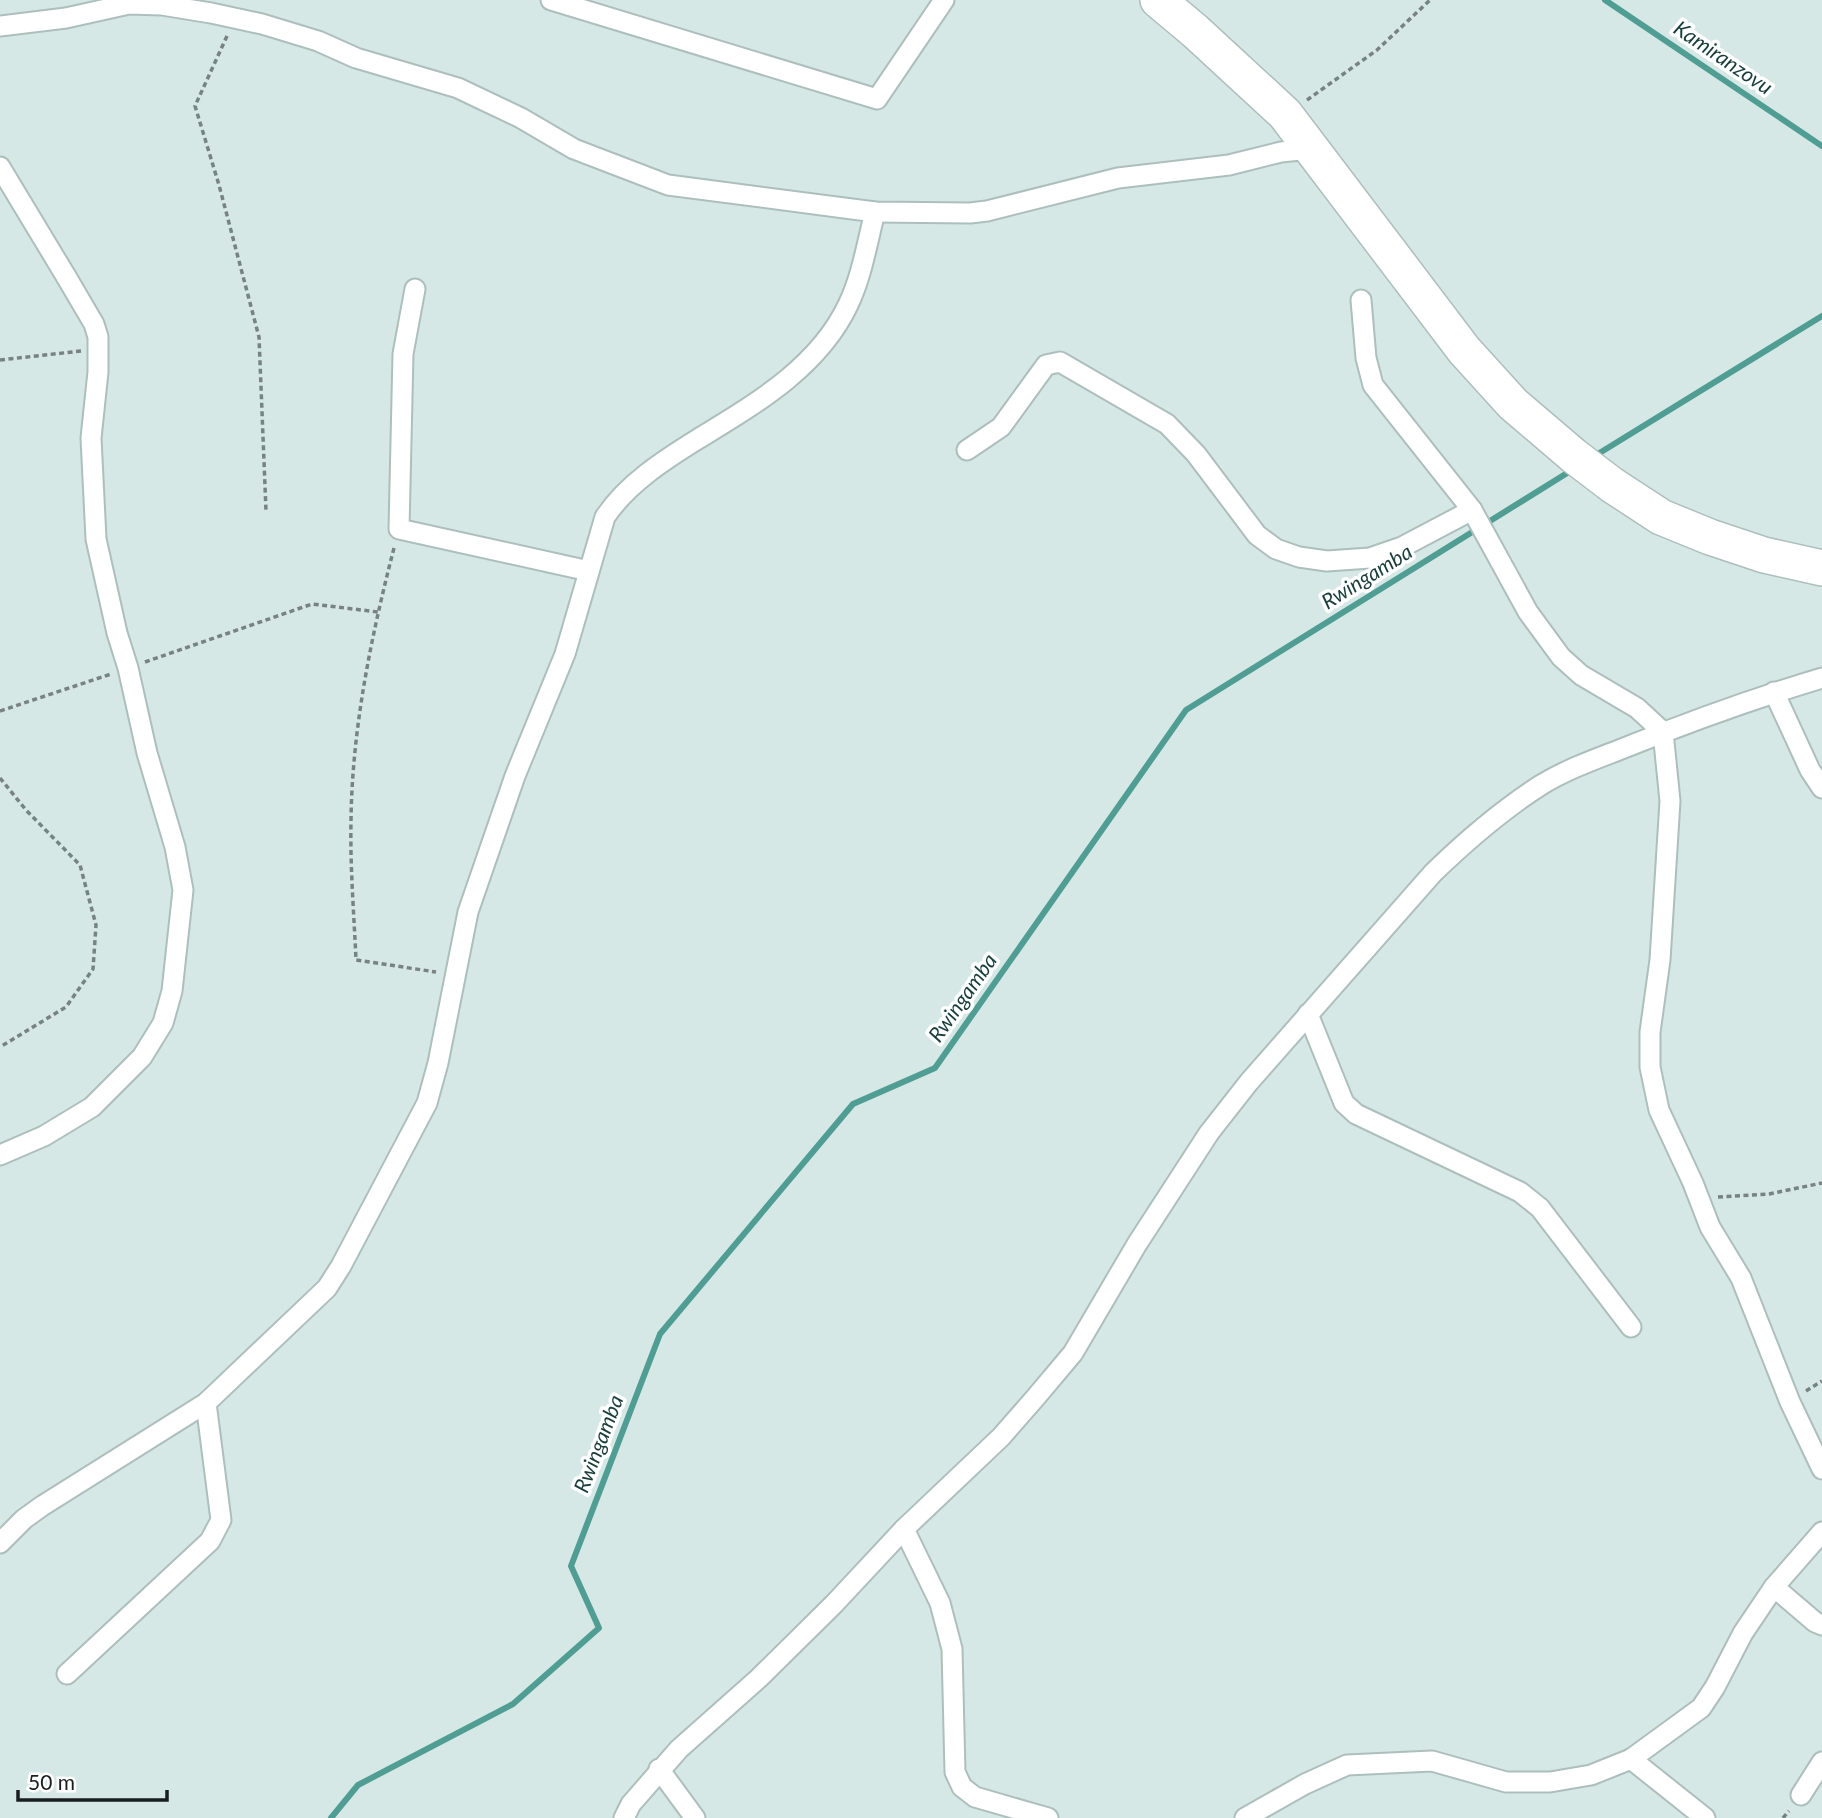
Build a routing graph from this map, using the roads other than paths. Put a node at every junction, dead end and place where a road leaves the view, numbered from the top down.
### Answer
1 (551, 0) edge
2 (944, 0) edge
3 (1158, 0) edge
4 (0, 26) edge
5 (1310, 149) junction
6 (0, 167) edge
7 (875, 212) junction
8 (415, 289) dead end
9 (1362, 300) dead end
10 (967, 450) dead end
11 (1472, 510) junction
12 (1822, 568) edge
13 (589, 571) junction
14 (1822, 678) edge
15 (1774, 692) junction
16 (1663, 732) junction
17 (1822, 788) edge
18 (1308, 1014) junction
19 (0, 1155) edge
20 (1631, 1327) dead end
21 (206, 1404) junction
22 (1822, 1469) edge
23 (904, 1529) junction
24 (1822, 1532) edge
25 (0, 1543) edge
26 (1774, 1587) junction
27 (1822, 1625) edge
28 (66, 1674) dead end
29 (1631, 1759) junction
30 (1822, 1762) edge
31 (659, 1769) junction
32 (1801, 1795) dead end
33 (624, 1818) edge
34 (695, 1818) edge
35 (1048, 1818) edge
36 (1245, 1818) edge
37 (1705, 1818) edge

1 - 2 street
3 - 5 highway
4 - 7 street
5 - 7 street
5 - 12 highway
6 - 19 street
7 - 13 street
8 - 13 street
9 - 11 street
10 - 11 street
11 - 16 street
13 - 21 street
14 - 15 street
15 - 16 street
15 - 17 street
16 - 18 street
16 - 22 street
18 - 20 street
18 - 23 street
21 - 25 street
21 - 28 street
23 - 31 street
23 - 35 street
24 - 26 street
26 - 27 street
26 - 29 street
29 - 36 street
29 - 37 street
30 - 32 street
31 - 33 street
31 - 34 street

